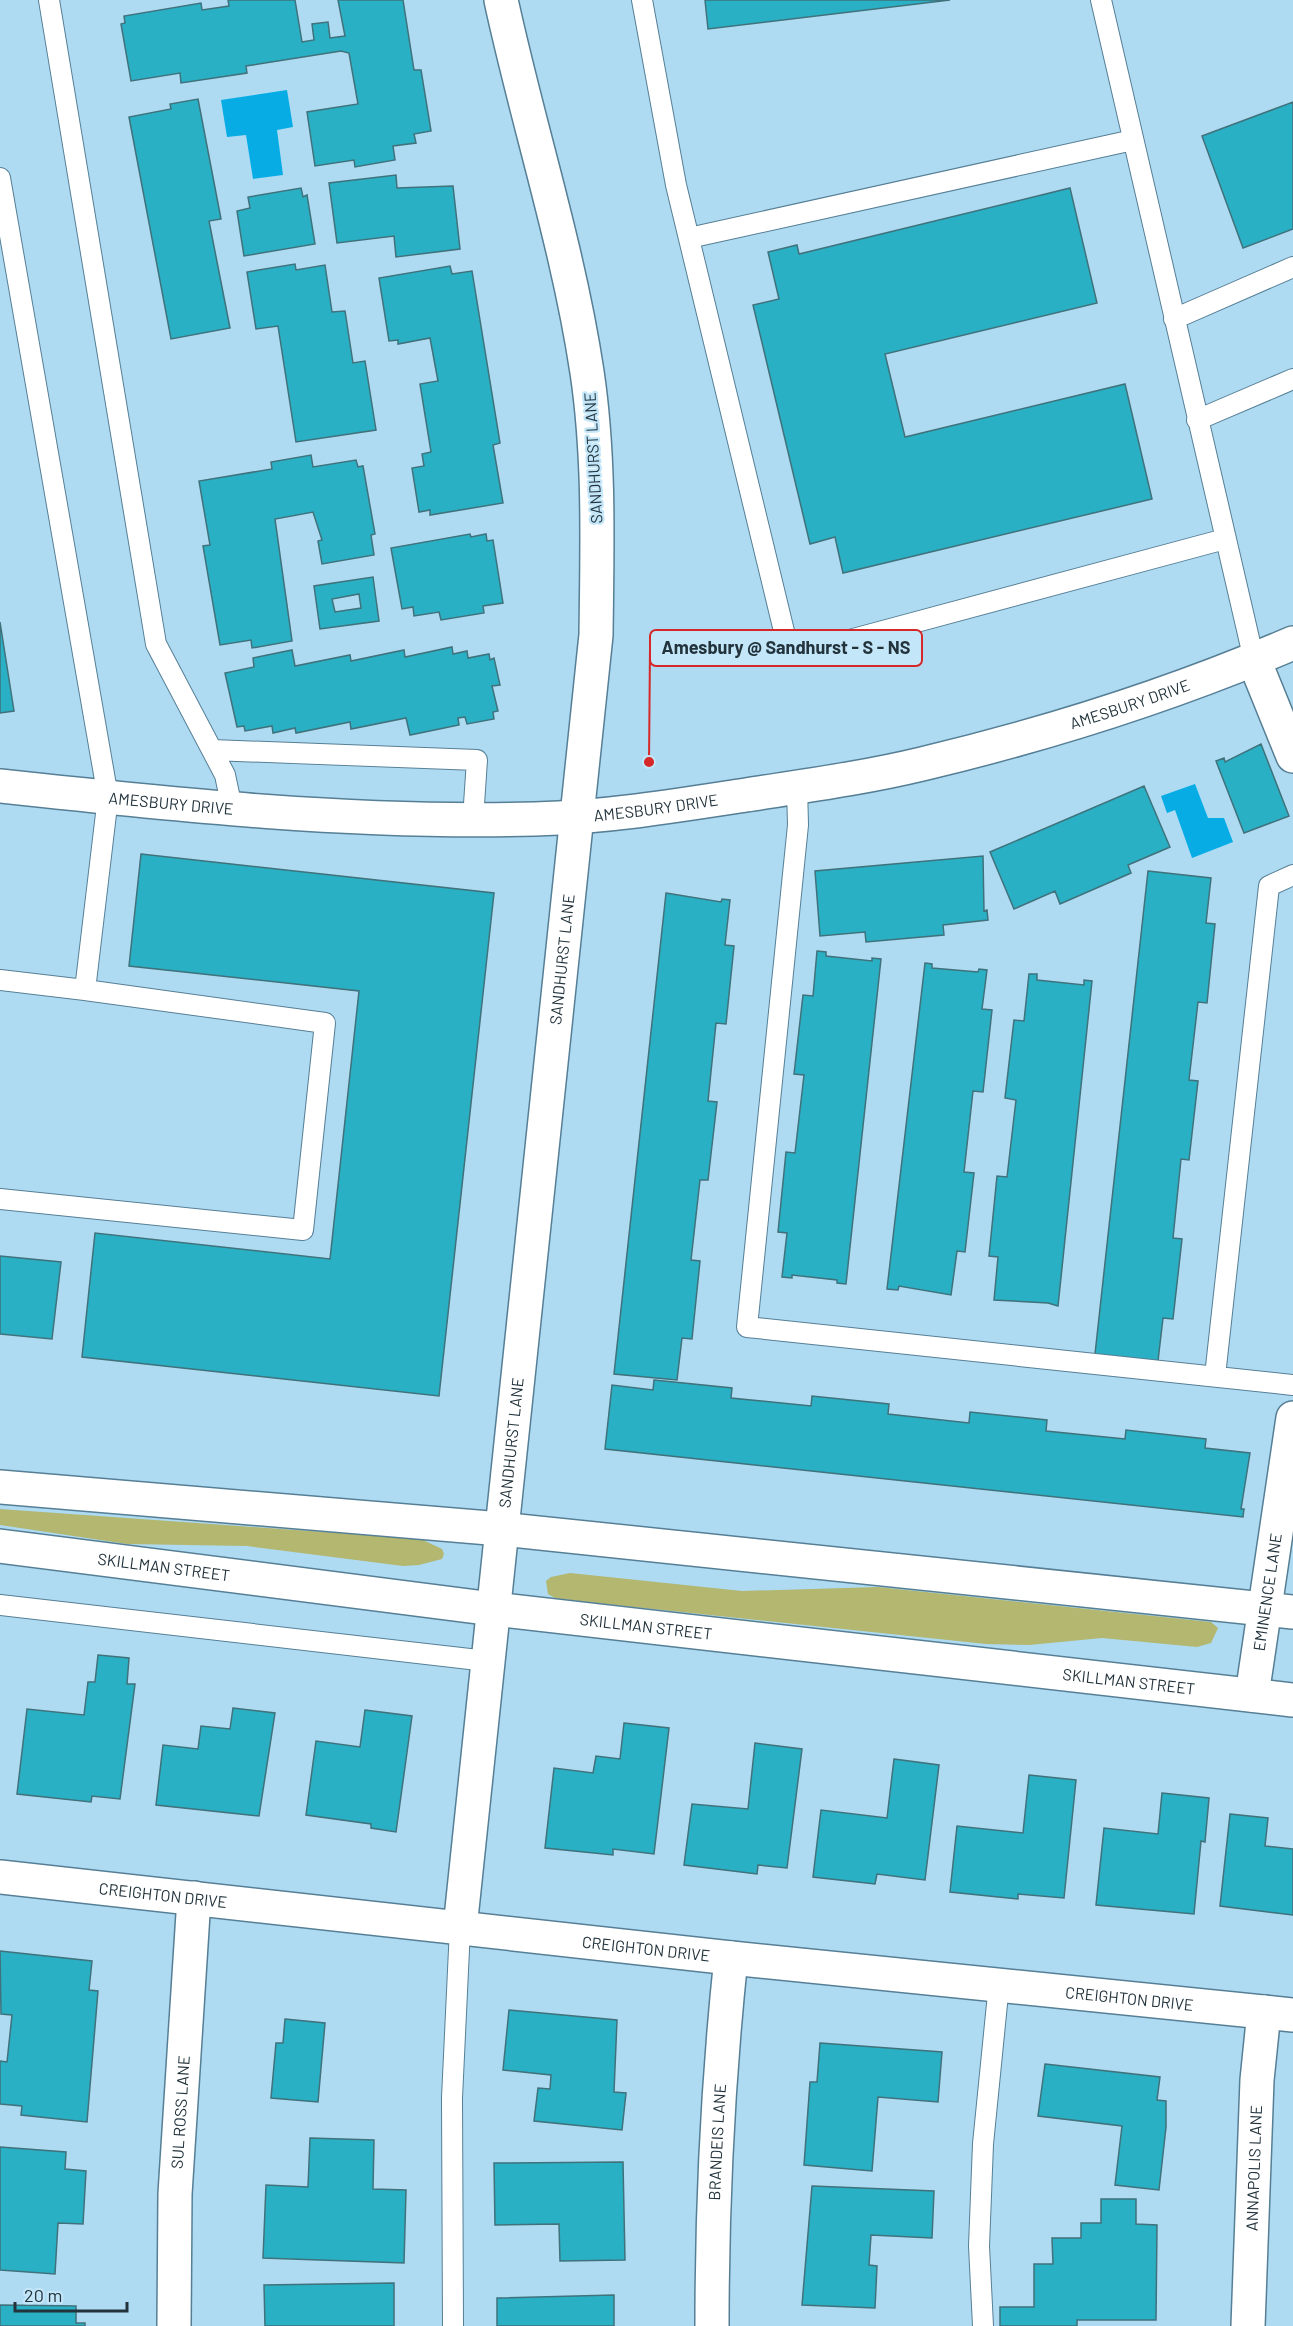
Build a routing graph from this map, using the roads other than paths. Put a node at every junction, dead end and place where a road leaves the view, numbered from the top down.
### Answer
1 (49, 0) edge
2 (501, 0) edge
3 (642, 0) edge
4 (1101, 0) edge
5 (1133, 140) junction
6 (0, 178) edge
7 (689, 238) junction
8 (1293, 267) edge
9 (1174, 319) junction
10 (1293, 379) edge
11 (1197, 420) junction
12 (1225, 539) junction
13 (1293, 643) edge
14 (1254, 660) junction
15 (212, 750) junction
16 (1293, 756) edge
17 (0, 786) edge
18 (797, 787) junction
19 (108, 797) junction
20 (232, 808) junction
21 (578, 817) junction
22 (473, 819) junction
23 (1293, 875) edge
24 (0, 980) edge
25 (86, 990) junction
26 (0, 1199) edge
27 (1215, 1376) junction
28 (1293, 1384) edge
29 (1293, 1418) edge
30 (0, 1487) edge
31 (501, 1529) junction
32 (0, 1546) edge
33 (0, 1605) edge
34 (492, 1609) junction
35 (1280, 1610) edge
36 (487, 1661) junction
37 (1252, 1695) junction
38 (1293, 1700) edge
39 (0, 1877) edge
40 (194, 1898) junction
41 (460, 1928) junction
42 (731, 1958) junction
43 (999, 1984) junction
44 (1278, 2014) edge
45 (174, 2326) edge
46 (453, 2326) edge
47 (712, 2326) edge
48 (983, 2326) edge
49 (1248, 2326) edge

1 - 15 lane
2 - 21 street, SANDHURST LANE
3 - 7 lane
4 - 5 lane
5 - 7 lane
5 - 9 lane
6 - 19 lane
7 - 12 lane
8 - 9 lane
9 - 11 lane
10 - 11 lane
11 - 12 lane
12 - 14 lane
13 - 14 street, AMESBURY DRIVE
14 - 16 street
14 - 18 street, AMESBURY DRIVE
15 - 20 lane
15 - 22 lane
17 - 19 street, AMESBURY DRIVE
18 - 21 street, AMESBURY DRIVE
18 - 27 lane
19 - 20 street, AMESBURY DRIVE
19 - 25 lane
20 - 22 street, AMESBURY DRIVE
21 - 22 street, AMESBURY DRIVE
21 - 31 street, SANDHURST LANE
23 - 27 lane
24 - 25 lane
25 - 26 lane
27 - 28 lane
29 - 35 street, EMINENCE LANE
30 - 31 street
31 - 34 street, SANDHURST LANE
31 - 35 street
32 - 34 street, SKILLMAN STREET
33 - 36 lane
34 - 36 street, SANDHURST LANE
34 - 37 street, SKILLMAN STREET
35 - 37 street, EMINENCE LANE
36 - 41 street, SANDHURST LANE
37 - 38 street, SKILLMAN STREET
39 - 40 street, CREIGHTON DRIVE
40 - 41 street, CREIGHTON DRIVE
40 - 45 street, SUL ROSS LANE
41 - 42 street, CREIGHTON DRIVE
41 - 46 lane
42 - 43 street, CREIGHTON DRIVE
42 - 47 street, BRANDEIS LANE
43 - 44 street, CREIGHTON DRIVE
43 - 48 lane
44 - 49 street, ANNAPOLIS LANE

